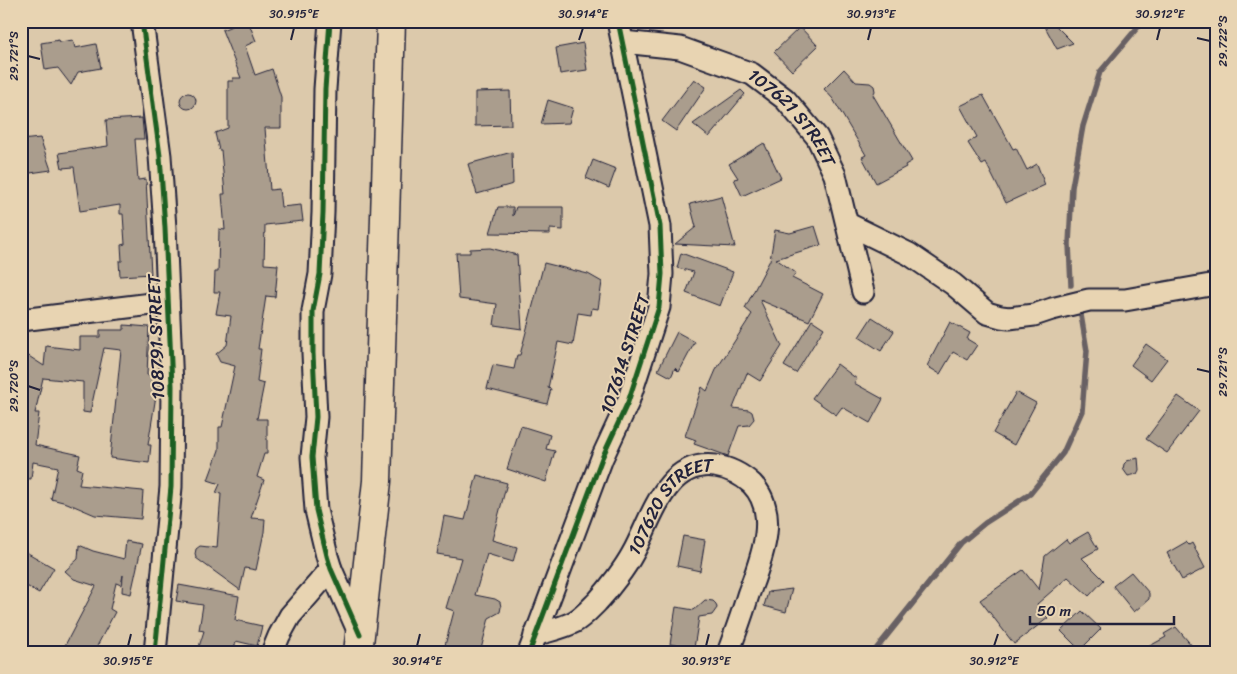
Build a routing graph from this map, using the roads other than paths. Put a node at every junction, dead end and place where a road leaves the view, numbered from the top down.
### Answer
1 (142, 21) edge
2 (330, 21) edge
3 (391, 21) edge
4 (618, 21) edge
5 (623, 42) junction
6 (848, 224) junction
7 (1216, 284) edge
8 (863, 292) dead end
9 (168, 302) junction
10 (21, 320) edge
11 (330, 568) junction
12 (532, 644) edge
13 (363, 648) edge
14 (155, 653) edge
15 (272, 653) edge
16 (728, 653) edge

1 - 9 street, 108791 STREET
2 - 11 street
3 - 13 main road
4 - 5 street, 107614 STREET
5 - 6 street, 107621 STREET
5 - 12 street, 107614 STREET
6 - 7 street
6 - 8 street, 107621 STREET
9 - 10 street
9 - 14 street, 108791 STREET
11 - 13 street
11 - 15 street
12 - 16 street, 107620 STREET

